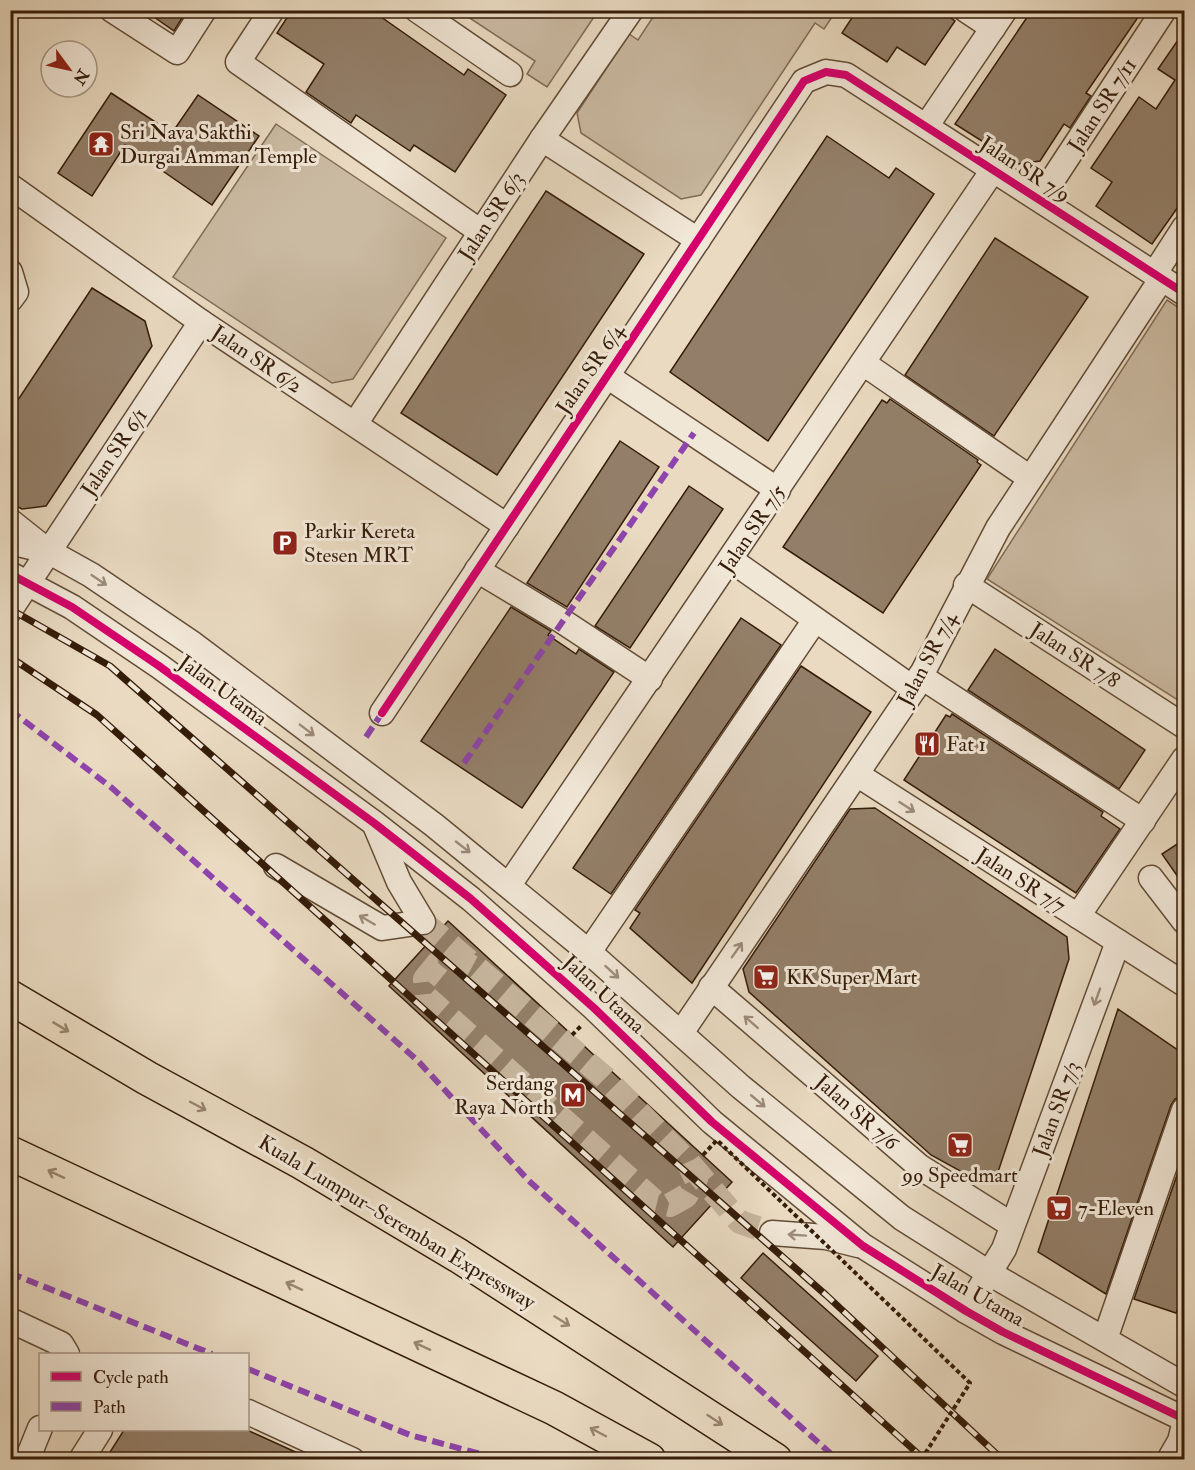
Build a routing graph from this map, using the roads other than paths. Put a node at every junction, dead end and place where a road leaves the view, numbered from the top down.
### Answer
1 (112, 10) edge
2 (204, 10) edge
3 (273, 10) edge
4 (417, 10) edge
5 (631, 10) edge
6 (966, 10) edge
7 (1164, 10) edge
8 (999, 19) edge
9 (510, 74) dead end
10 (846, 75) joint
11 (927, 125) junction
12 (542, 139) junction
13 (993, 170) junction
14 (10, 186) edge
15 (1040, 199) junction
16 (1185, 228) edge
17 (481, 232) junction
18 (698, 240) junction
19 (10, 272) edge
20 (1158, 275) junction
21 (1185, 293) edge
22 (10, 300) edge
23 (201, 322) junction
24 (863, 363) junction
25 (607, 376) junction
26 (355, 424) junction
27 (1030, 478) junction
28 (778, 490) junction
29 (10, 521) edge
30 (507, 525) junction
31 (10, 542) edge
32 (48, 551) junction
33 (731, 560) junction
34 (477, 570) junction
35 (19, 578) edge
36 (966, 585) junction
37 (10, 610) edge
38 (815, 620) junction
39 (650, 679) junction
40 (917, 682) junction
41 (382, 713) dead end
42 (1185, 726) edge
43 (1185, 759) edge
44 (858, 775) junction
45 (1143, 821) junction
46 (374, 823) junction
47 (276, 866) dead end
48 (1151, 878) dead end
49 (509, 885) junction
50 (1078, 916) junction
51 (1185, 921) edge
52 (1118, 942) junction
53 (590, 952) junction
54 (1185, 984) edge
55 (711, 987) junction
56 (10, 997) edge
57 (681, 1034) junction
58 (1185, 1110) edge
59 (10, 1153) edge
60 (1012, 1225) junction
61 (772, 1233) tunnel mouth
62 (863, 1246) junction
63 (989, 1273) junction
64 (966, 1311) junction
65 (10, 1320) edge
66 (1105, 1339) junction
67 (66, 1353) edge
68 (1185, 1385) edge
69 (249, 1413) edge
70 (39, 1430) edge
71 (99, 1431) edge
72 (1181, 1438) edge
73 (326, 1454) edge
74 (27, 1460) edge
75 (81, 1460) edge
76 (351, 1460) edge
77 (649, 1460) edge
78 (775, 1460) edge

1 - 2 street
3 - 17 street
4 - 9 street
5 - 12 street, Jalan SR 6/3
6 - 8 street
7 - 15 street, Jalan SR 7/11
8 - 11 street
10 - 11 street, Jalan SR 7/9
10 - 18 street, Jalan SR 6/4
11 - 13 street, Jalan SR 7/9
12 - 17 street, Jalan SR 6/3
12 - 18 street
13 - 15 street, Jalan SR 7/9
13 - 24 street, Jalan SR 7/5
14 - 23 street, Jalan SR 6/2
15 - 20 street, Jalan SR 7/9
16 - 20 street, Jalan SR 7/4
17 - 26 street, Jalan SR 6/3
18 - 25 street, Jalan SR 6/4
19 - 22 street
20 - 21 street, Jalan SR 7/9
20 - 27 street, Jalan SR 7/4
23 - 26 street, Jalan SR 6/2
23 - 32 street, Jalan SR 6/1
24 - 27 street
24 - 28 street, Jalan SR 7/5
25 - 28 street
25 - 30 street, Jalan SR 6/4
26 - 30 street, Jalan SR 6/2
27 - 36 street, Jalan SR 7/4
28 - 33 street, Jalan SR 7/5
29 - 32 street
30 - 34 street, Jalan SR 6/4
31 - 32 street, Jalan Utama
32 - 35 street, Jalan SR 6/1
32 -> 49 street, Jalan Utama
33 - 38 street
33 - 39 street, Jalan SR 7/5
34 - 39 street
34 - 41 street, Jalan SR 6/4
35 - 37 street, Jalan SR 6/1
35 - 46 street, Jalan Utama
36 - 40 street, Jalan SR 7/4
36 - 42 street, Jalan SR 7/8
38 - 40 street
38 - 53 street
39 - 49 street, Jalan SR 7/5
40 - 44 street, Jalan SR 7/4
40 - 45 street
43 - 45 street
44 -> 50 street, Jalan SR 7/7
55 -> 44 street, Jalan SR 7/4
45 - 50 street
46 -> 47 street
46 - 62 street, Jalan Utama
48 - 51 street
49 - 53 street, Jalan Utama
50 - 52 street, Jalan SR 7/7
52 - 54 street, Jalan SR 7/7
52 -> 60 street, Jalan SR 7/3
53 -> 57 street, Jalan Utama
55 - 57 street, Jalan SR 7/4
60 -> 55 street, Jalan SR 7/6
56 -> 78 highway, Kuala Lumpur–Seremban Expressway
57 -> 63 street, Jalan Utama
58 - 66 street
77 -> 59 highway
60 - 63 street, Jalan SR 7/3
62 -> 61 street
62 - 64 street, Jalan Utama
63 - 64 street, Jalan SR 7/3
63 - 66 street, Jalan Utama
64 - 72 street, Jalan Utama
65 - 67 street
66 - 68 street, Jalan Utama
69 - 73 street
70 - 74 street
71 - 75 street
73 - 76 street

